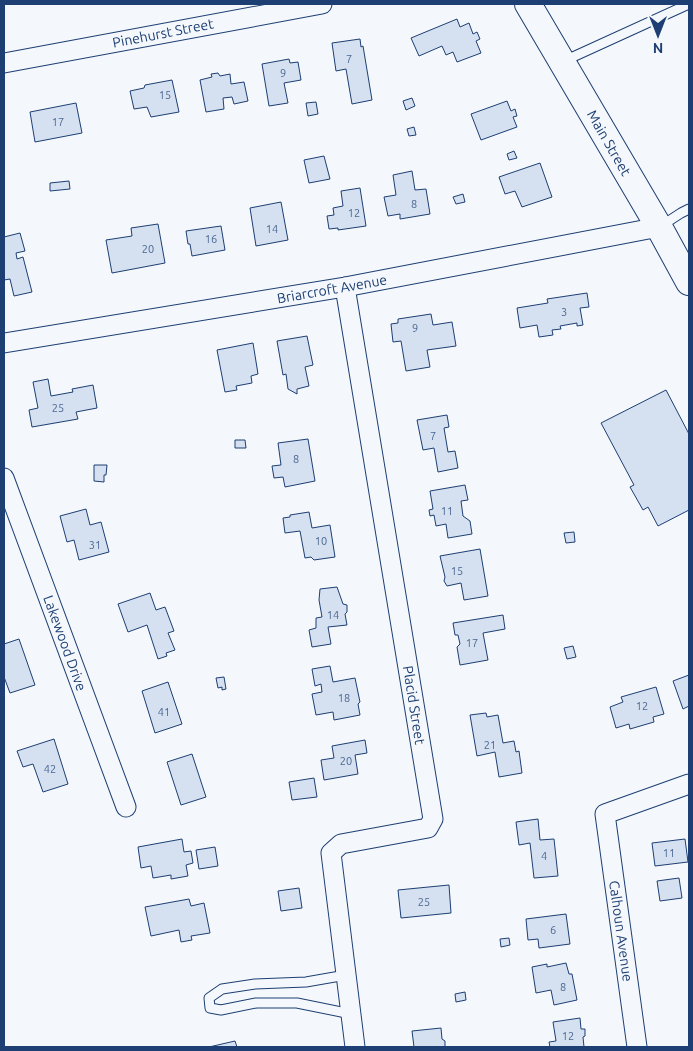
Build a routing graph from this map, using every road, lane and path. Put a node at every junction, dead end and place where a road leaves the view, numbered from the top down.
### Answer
1 (322, 4) edge
2 (528, 4) edge
3 (689, 4) edge
4 (562, 62) junction
5 (4, 63) edge
6 (689, 209) edge
7 (658, 227) junction
8 (689, 282) edge
9 (345, 287) junction
10 (4, 343) edge
11 (4, 478) edge
12 (689, 784) edge
13 (126, 807) dead end
14 (346, 975) junction
15 (351, 1014) junction
16 (355, 1047) edge
17 (637, 1047) edge

1 - 5 street, Pinehurst Street
2 - 4 main road, Main Street
3 - 4 lane
4 - 7 main road, Main Street
6 - 7 lane
7 - 8 main road, Main Street
7 - 9 street, Briarcroft Avenue
9 - 10 street, Briarcroft Avenue
9 - 14 street, Placid Street
11 - 13 street, Lakewood Drive
12 - 17 street, Calhoun Avenue
14 - 15 street, Placid Street
14 - 15 lane
15 - 16 street, Placid Street

